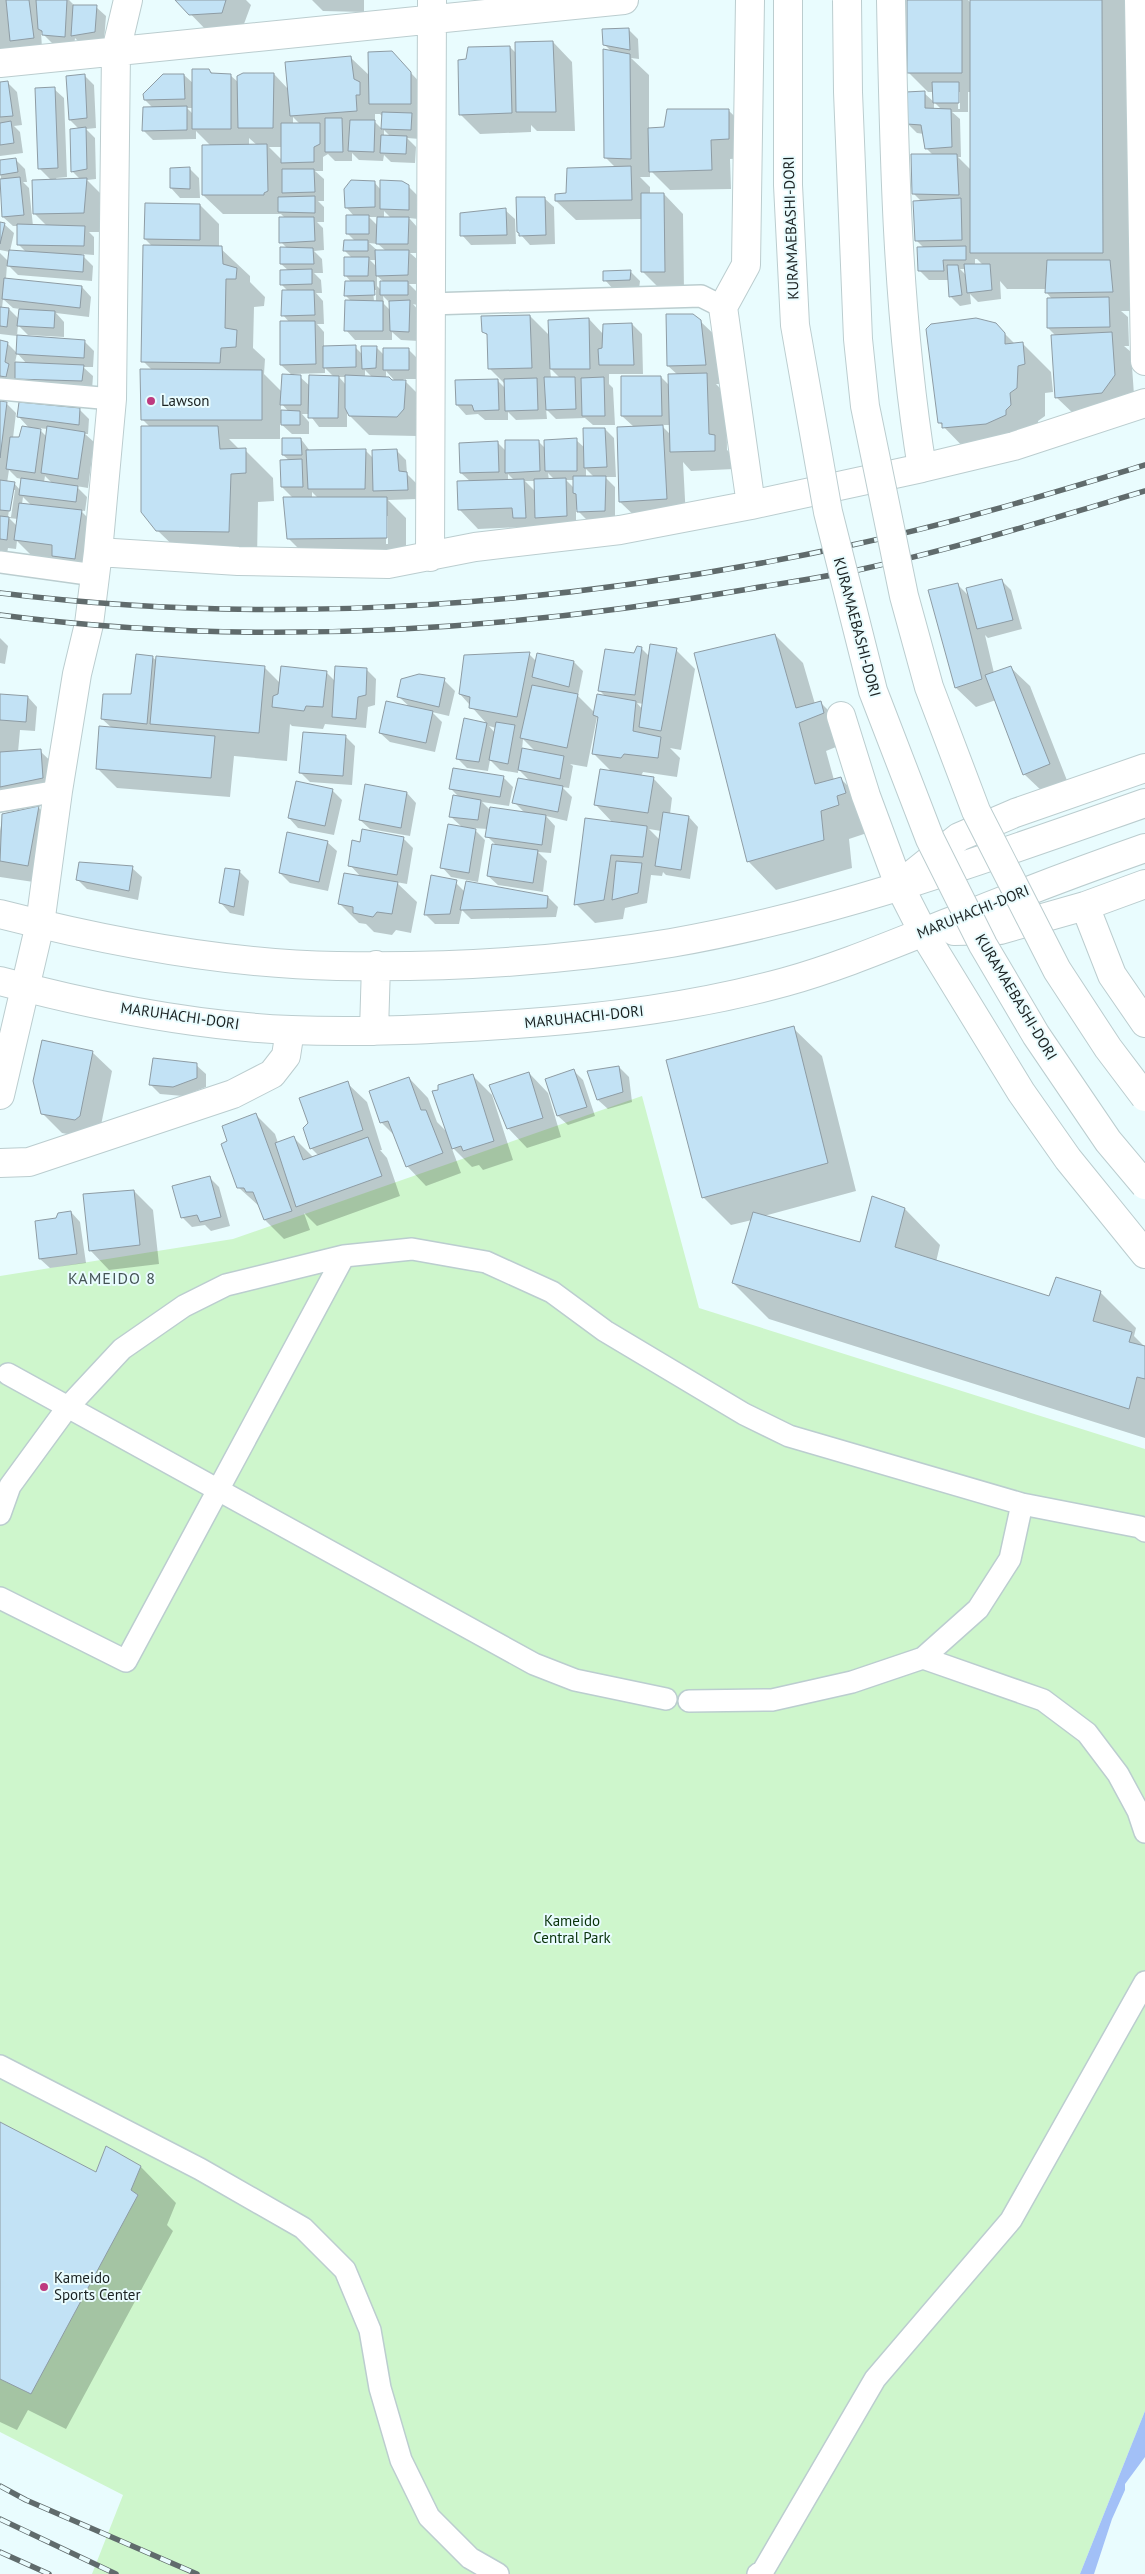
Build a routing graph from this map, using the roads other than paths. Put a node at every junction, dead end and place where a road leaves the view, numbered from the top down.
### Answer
1 (128, 0) edge
2 (750, 0) edge
3 (788, 0) edge
4 (847, 0) edge
5 (890, 0) edge
6 (1139, 0) edge
7 (611, 1) edge
8 (432, 10) edge
9 (116, 51) junction
10 (0, 63) edge
11 (429, 304) junction
12 (723, 307) junction
13 (1145, 361) edge
14 (0, 389) edge
15 (112, 399) junction
16 (1145, 403) edge
17 (922, 468) junction
18 (751, 505) junction
19 (430, 557) junction
20 (0, 562) edge
21 (97, 563) junction
22 (841, 716) dead end
23 (1145, 768) edge
24 (58, 791) junction
25 (0, 801) edge
26 (1145, 803) edge
27 (1145, 848) edge
28 (1145, 884) edge
29 (899, 885) junction
30 (1085, 906) junction
31 (0, 914) edge
32 (40, 924) junction
33 (923, 932) junction
34 (376, 965) junction
35 (12, 984) edge
36 (1145, 1023) edge
37 (290, 1030) junction
38 (374, 1032) junction
39 (0, 1095) edge
40 (1145, 1097) edge
41 (0, 1164) edge
42 (1145, 1185) edge
43 (1145, 1254) edge
44 (344, 1256) junction
45 (8, 1374) dead end
46 (67, 1408) junction
47 (218, 1488) junction
48 (1022, 1504) junction
49 (0, 1514) edge
50 (1145, 1531) edge
51 (0, 1598) edge
52 (923, 1658) junction
53 (666, 1699) dead end
54 (689, 1701) dead end
55 (1145, 1832) edge
56 (1145, 1982) edge
57 (0, 2053) edge
58 (9, 2071) edge
59 (761, 2573) edge
60 (498, 2574) edge

1 - 9 street
2 - 12 street
3 - 42 street, KURAMAEBASHI-DORI, bridge
4 - 40 street, bridge
5 - 17 street
6 - 13 street
7 - 8 street
8 - 9 street
8 - 11 street
9 - 10 street
9 - 15 street
11 - 12 lane
11 - 19 street
12 - 18 street
14 - 15 lane
15 - 21 street
16 - 17 street
17 - 18 street
18 - 19 street
19 - 21 street
20 - 21 lane
21 - 24 street
22 - 29 street
23 - 29 street
24 - 25 lane
24 - 32 street
26 - 29 street
27 - 33 street, MARUHACHI-DORI
28 - 30 street
29 - 33 street
29 - 34 street
30 - 33 street
30 - 36 street
31 - 32 street
32 - 34 street
32 - 35 street
33 - 38 street, MARUHACHI-DORI
33 - 43 street
34 - 38 street
35 - 37 street, MARUHACHI-DORI
35 - 39 street
37 - 38 street, MARUHACHI-DORI
37 - 41 street
44 - 46 lane
44 - 47 lane
44 - 48 lane
45 - 46 lane
46 - 47 lane
46 - 49 lane
47 - 51 lane
47 - 53 lane
48 - 50 lane
48 - 52 lane
52 - 54 lane
52 - 55 lane
56 - 59 lane
57 - 58 lane
58 - 60 lane

